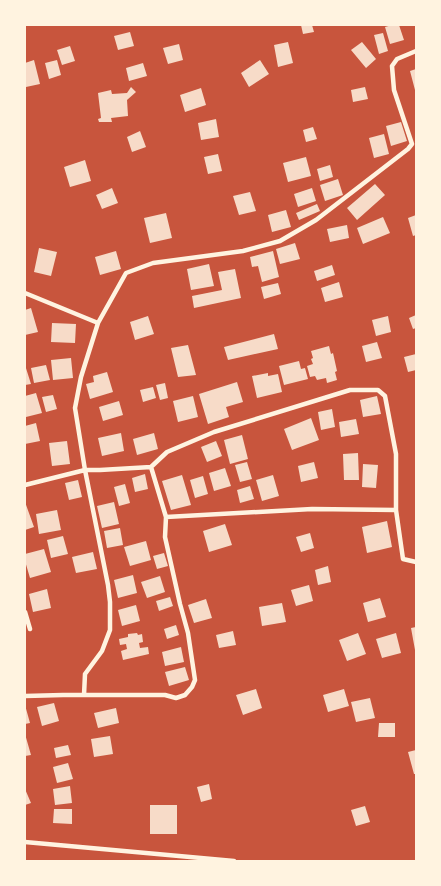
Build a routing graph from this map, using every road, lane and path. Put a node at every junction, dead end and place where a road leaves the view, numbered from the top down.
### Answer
1 (416, 51) edge
2 (26, 294) edge
3 (98, 323) junction
4 (151, 467) junction
5 (85, 470) junction
6 (25, 485) edge
7 (396, 510) junction
8 (166, 517) junction
9 (416, 562) edge
10 (25, 612) edge
11 (30, 629) dead end
12 (84, 695) junction
13 (25, 696) edge
14 (25, 842) edge
15 (234, 861) edge

1 - 3 street
2 - 3 street
3 - 5 street
4 - 5 street
4 - 7 street
4 - 8 street
5 - 6 street
5 - 12 street
7 - 8 street
7 - 9 street
8 - 12 street
10 - 11 street
12 - 13 street
14 - 15 street

